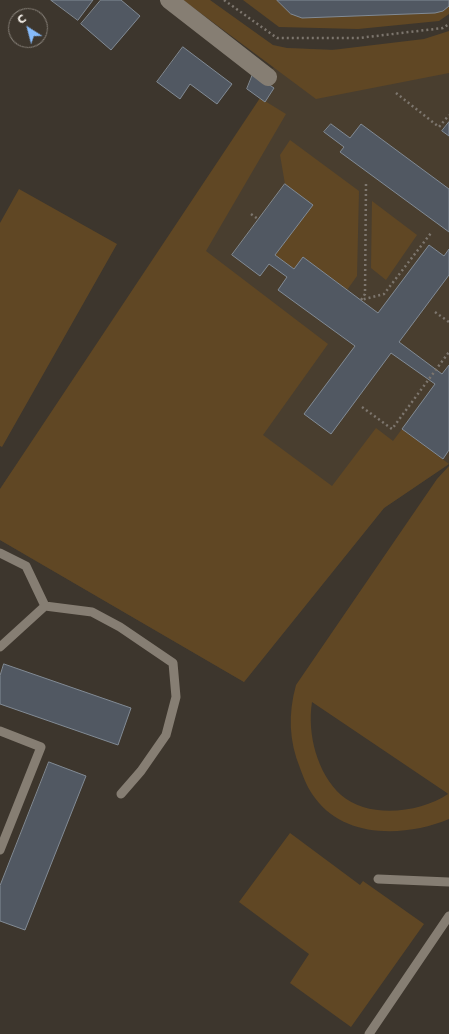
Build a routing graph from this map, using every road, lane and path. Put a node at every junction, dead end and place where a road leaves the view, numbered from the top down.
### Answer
1 (169, 0) edge
2 (224, 0) edge
3 (449, 24) edge
4 (268, 77) dead end
5 (396, 93) dead end
6 (449, 115) edge
7 (366, 184) dead end
8 (251, 214) dead end
9 (258, 219) dead end
10 (431, 233) dead end
11 (435, 312) dead end
12 (449, 322) edge
13 (449, 352) edge
14 (362, 407) dead end
15 (0, 554) edge
16 (45, 606) junction
17 (0, 647) edge
18 (0, 731) edge
19 (121, 794) dead end
20 (0, 850) edge
21 (378, 879) dead end
22 (449, 882) edge
23 (449, 916) edge
24 (369, 1034) edge

1 - 4 street
2 - 3 path
5 - 6 path
7 - 10 path
8 - 9 path
11 - 12 path
13 - 14 path
15 - 16 lane
16 - 17 lane
16 - 19 lane
18 - 20 lane
21 - 22 lane
23 - 24 lane

